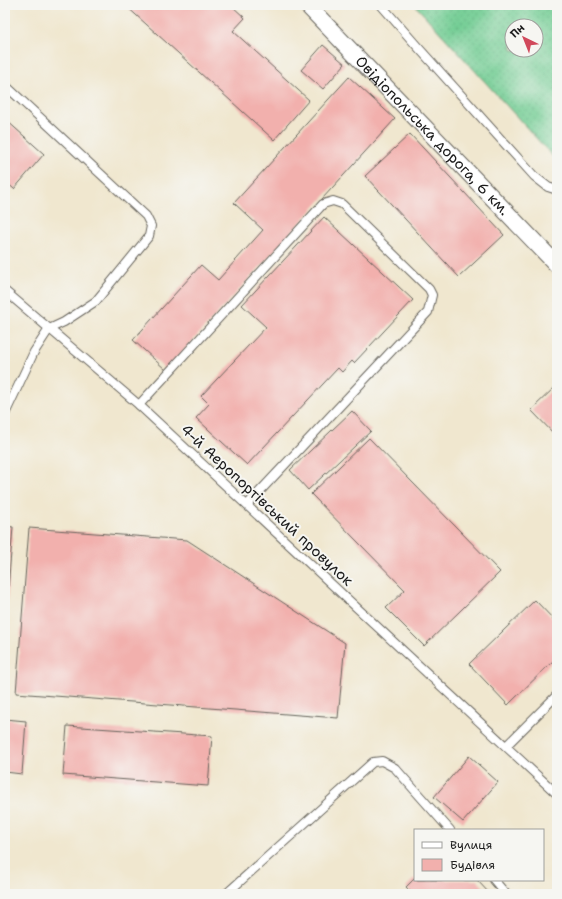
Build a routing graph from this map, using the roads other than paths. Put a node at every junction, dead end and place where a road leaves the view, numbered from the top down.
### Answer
1 (307, 5) edge
2 (380, 5) edge
3 (5, 85) edge
4 (557, 190) edge
5 (557, 265) edge
6 (5, 291) edge
7 (49, 329) junction
8 (139, 405) junction
9 (5, 414) edge
10 (247, 505) junction
11 (557, 695) edge
12 (506, 746) junction
13 (557, 794) edge
14 (449, 829) edge
15 (495, 881) edge
16 (226, 894) edge
17 (506, 894) edge

1 - 5 street, Овідіопольська дорога, 6 км.
2 - 4 lane
3 - 7 lane
6 - 7 lane, 4-й Аеропортівський провулок
7 - 8 lane, 4-й Аеропортівський провулок
7 - 9 lane
8 - 10 lane, 4-й Аеропортівський провулок
8 - 10 lane
10 - 12 lane, 4-й Аеропортівський провулок
11 - 12 lane
12 - 13 lane, 4-й Аеропортівський провулок
14 - 16 lane
15 - 17 lane

